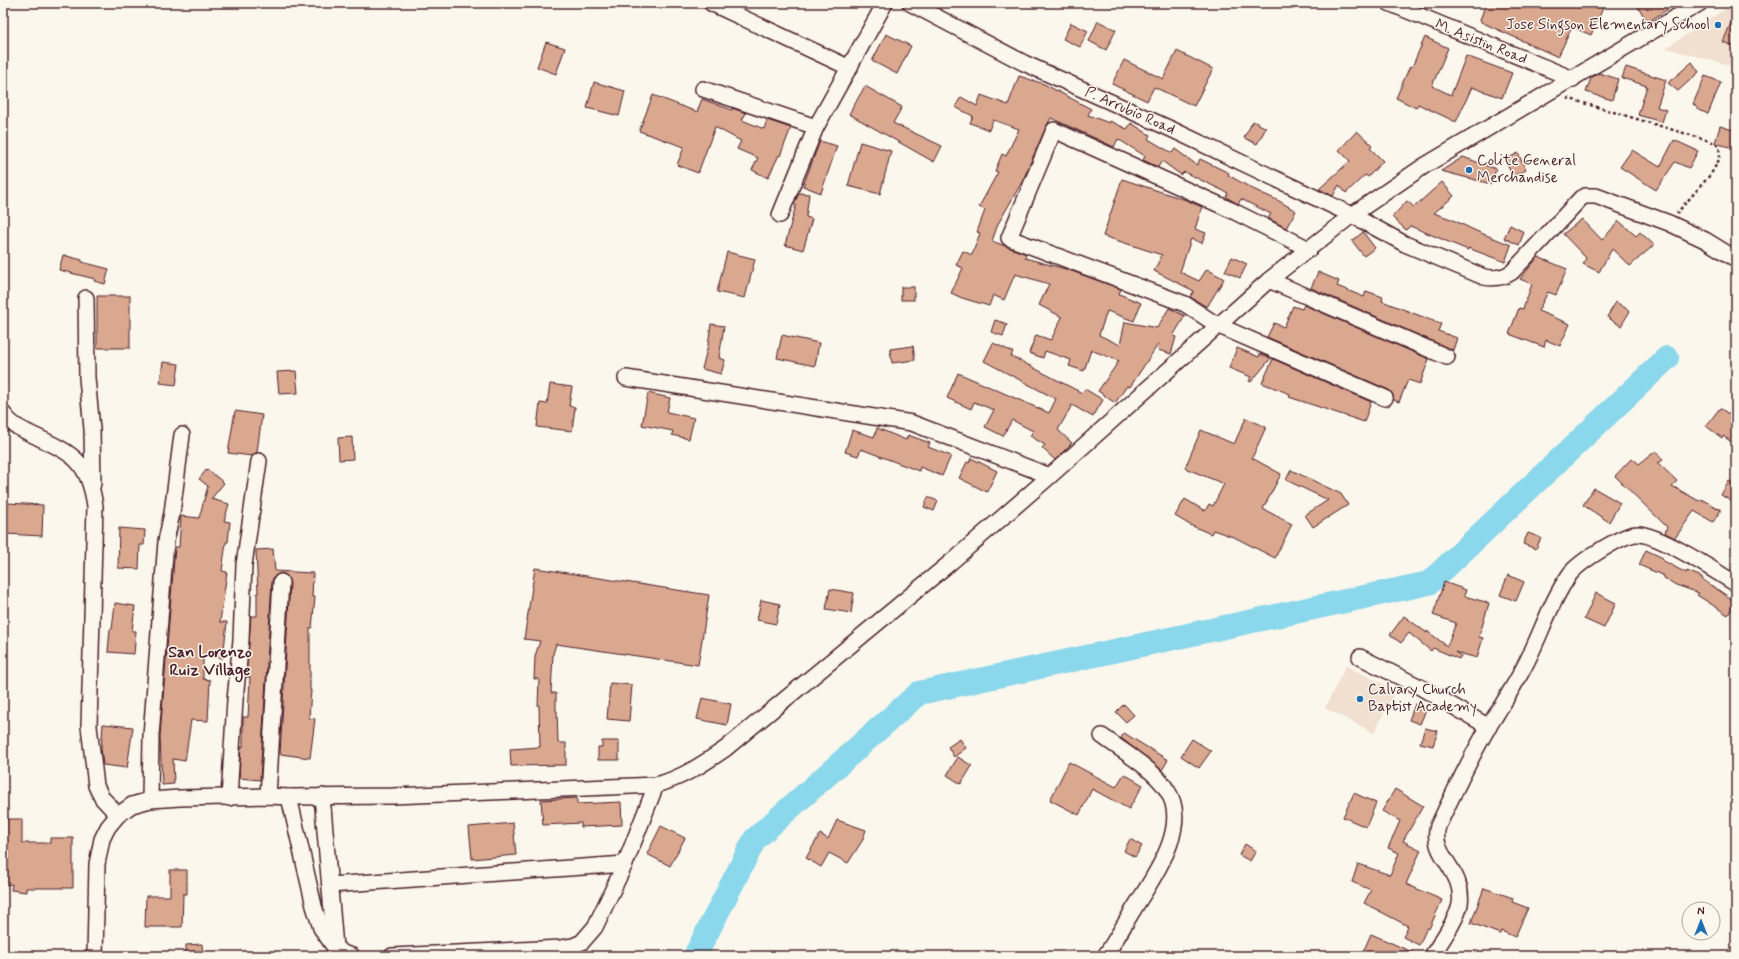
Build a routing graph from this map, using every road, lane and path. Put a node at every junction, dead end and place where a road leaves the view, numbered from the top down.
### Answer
1 (711, 3) edge
2 (885, 3) edge
3 (910, 3) edge
4 (1389, 3) edge
5 (1700, 3) edge
6 (850, 68) junction
7 (1572, 79) junction
8 (703, 89) dead end
9 (1550, 93) junction
10 (816, 127) junction
11 (780, 215) dead end
12 (1352, 215) junction
13 (1669, 223) junction
14 (1309, 248) junction
15 (1736, 259) edge
16 (1269, 280) junction
17 (86, 298) dead end
18 (1217, 326) junction
19 (1447, 357) dead end
20 (626, 378) dead end
21 (1385, 398) dead end
22 (3, 413) edge
23 (182, 435) dead end
24 (259, 461) dead end
25 (1050, 476) junction
26 (93, 495) junction
27 (281, 582) dead end
28 (1736, 584) edge
29 (1360, 657) dead end
30 (1489, 727) junction
31 (1102, 736) dead end
32 (656, 784) junction
33 (268, 796) junction
34 (322, 796) junction
35 (289, 797) junction
36 (229, 798) junction
37 (150, 800) junction
38 (118, 815) junction
39 (624, 864) junction
40 (330, 885) junction
41 (335, 952) edge
42 (95, 956) edge
43 (352, 956) edge
44 (392, 956) edge
45 (1105, 956) edge
46 (1432, 956) edge

1 - 6 street
2 - 6 street
3 - 12 street, P. Arrubio Road
4 - 7 street, M. Asistin Road
5 - 7 street
6 - 10 street
7 - 9 street
8 - 10 street
9 - 12 street
9 - 13 path
10 - 11 street
12 - 13 street, P. Arrubio Road
12 - 14 street
13 - 15 street, P. Arrubio Road
14 - 16 street
14 - 18 street
16 - 18 street
16 - 19 street
17 - 26 street
18 - 21 street
18 - 25 street
20 - 25 street
22 - 26 street
23 - 37 street
24 - 36 street
25 - 32 street
26 - 38 street
27 - 33 street
28 - 30 street
29 - 30 street
30 - 46 street
31 - 45 street
32 - 34 street
32 - 39 street
33 - 35 street
33 - 36 street
34 - 35 street
34 - 40 street
35 - 41 street
36 - 37 street
37 - 38 street
38 - 42 street
39 - 40 street
39 - 44 street
40 - 41 street
41 - 43 street

